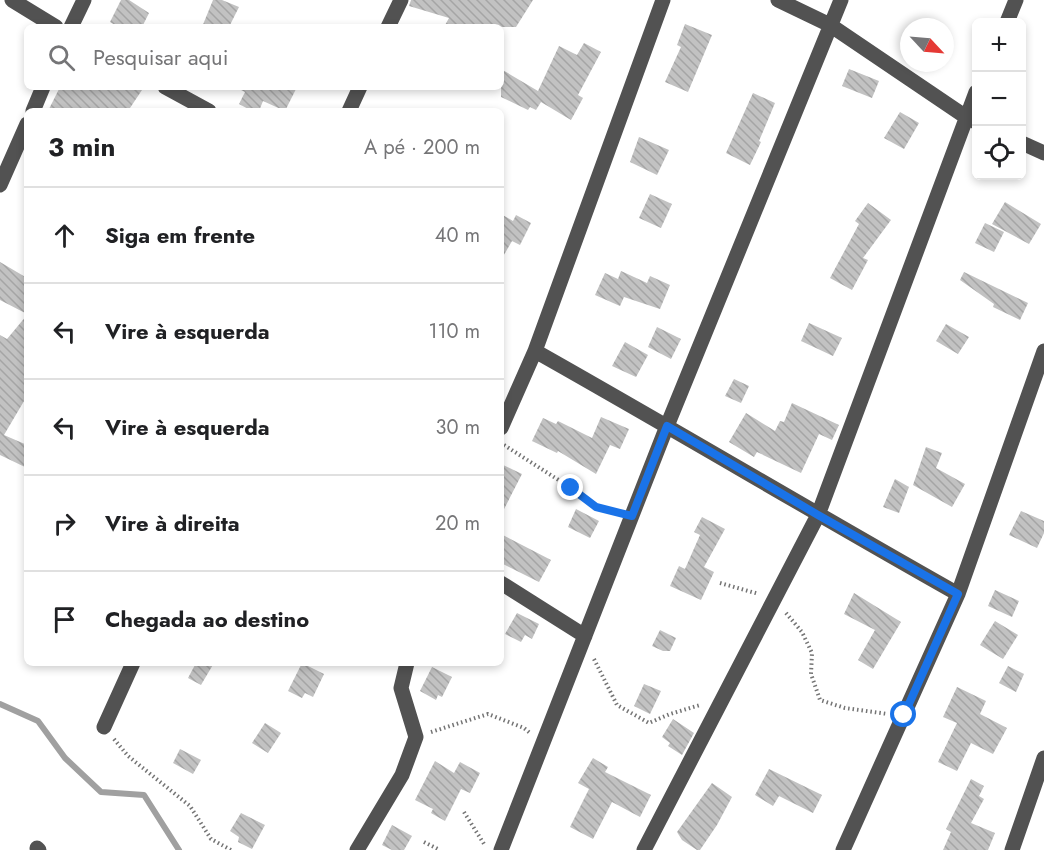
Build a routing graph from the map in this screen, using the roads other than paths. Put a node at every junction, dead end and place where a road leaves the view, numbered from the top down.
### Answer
1 (12, 0) edge
2 (84, 0) edge
3 (401, 0) edge
4 (663, 0) edge
5 (778, 0) edge
6 (841, 0) edge
7 (1016, 0) edge
8 (1008, 18) edge
9 (51, 24) edge
10 (72, 24) edge
11 (389, 24) edge
12 (830, 25) junction
13 (43, 90) edge
14 (170, 90) edge
15 (359, 90) edge
16 (34, 108) edge
17 (204, 108) edge
18 (350, 108) edge
19 (971, 119) edge
20 (24, 131) edge
21 (1026, 144) edge
22 (1044, 153) edge
23 (0, 185) edge
24 (535, 351) junction
25 (1044, 351) edge
26 (504, 421) edge
27 (667, 426) junction
28 (818, 515) junction
29 (504, 585) edge
30 (958, 594) junction
31 (585, 636) junction
32 (132, 666) edge
33 (406, 666) edge
34 (104, 727) road end
35 (1044, 758) edge
36 (357, 850) edge
37 (501, 850) edge
38 (645, 850) edge
39 (843, 850) edge
40 (1012, 850) edge

1 - 9 street
2 - 10 street
3 - 11 street
4 - 24 street
5 - 12 street
6 - 12 street
7 - 8 street
12 - 19 street
12 - 27 street
13 - 16 street
14 - 17 street
15 - 18 street
19 - 28 street
20 - 23 street
21 - 22 street
24 - 26 street
24 - 27 street
25 - 30 street
27 - 28 street
27 - 31 street
28 - 30 street
28 - 38 street
29 - 31 street
30 - 39 street
31 - 37 street
32 - 34 street
33 - 36 street
35 - 40 street

